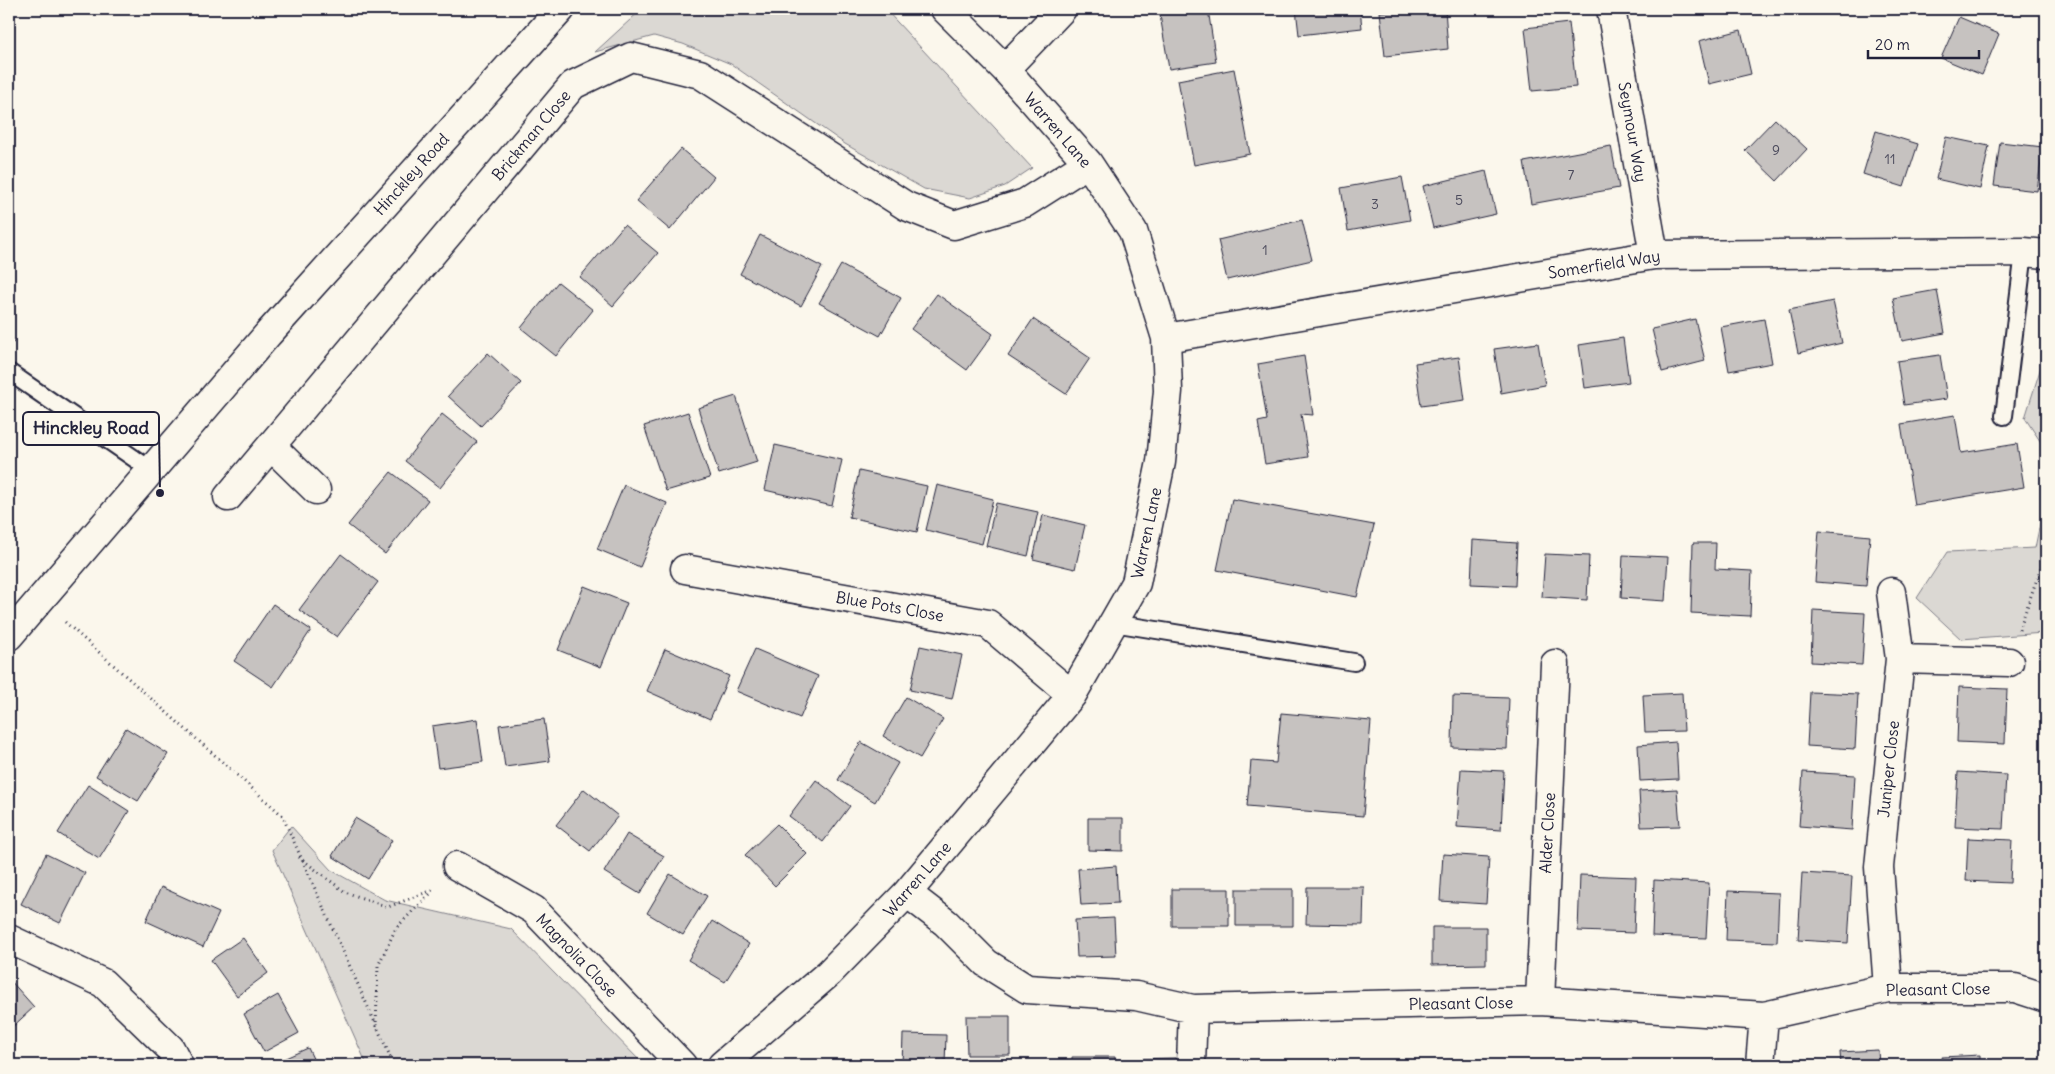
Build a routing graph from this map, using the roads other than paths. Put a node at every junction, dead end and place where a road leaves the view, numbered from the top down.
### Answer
1 (561, 9) edge
2 (945, 9) edge
3 (1062, 9) edge
4 (1612, 9) edge
5 (1005, 69) junction
6 (1088, 164) junction
7 (2035, 253) edge
8 (1654, 254) junction
9 (1166, 338) junction
10 (9, 372) edge
11 (2004, 416) dead end
12 (271, 446) junction
13 (151, 470) junction
14 (316, 490) dead end
15 (228, 497) dead end
16 (685, 569) dead end
17 (1891, 592) dead end
18 (1113, 623) junction
19 (9, 636) edge
20 (1900, 659) junction
21 (1354, 662) dead end
22 (2009, 662) road end
23 (1555, 664) dead end
24 (1072, 695) junction
25 (456, 866) road end
26 (907, 893) junction
27 (9, 939) edge
28 (1888, 988) junction
29 (2046, 998) edge
30 (1540, 1001) junction
31 (1193, 1009) junction
32 (1764, 1016) junction
33 (178, 1065) edge
34 (682, 1065) edge
35 (722, 1065) edge
36 (1191, 1065) edge
37 (1760, 1065) edge

1 - 13 street, Hinckley Road
2 - 5 street, Warren Lane
3 - 5 street
4 - 8 street, Seymour Way
5 - 6 street, Warren Lane
6 - 9 street, Warren Lane
6 - 12 street, Brickman Close
7 - 8 street, Somerfield Way
7 - 11 lane
8 - 9 street, Somerfield Way
9 - 18 street, Warren Lane
10 - 13 lane
12 - 14 street
12 - 15 street, Brickman Close
13 - 19 street, Hinckley Road
16 - 24 street, Blue Pots Close
17 - 20 street, Juniper Close
18 - 21 lane
18 - 24 street, Warren Lane
20 - 22 street
20 - 28 street, Juniper Close
23 - 30 street, Alder Close
24 - 26 street, Warren Lane
25 - 34 street, Magnolia Close
26 - 31 street, Pleasant Close
26 - 35 street, Warren Lane
27 - 33 street
28 - 29 street, Pleasant Close
28 - 32 street, Pleasant Close
30 - 31 street, Pleasant Close
30 - 32 street, Pleasant Close
31 - 36 street
32 - 37 street

